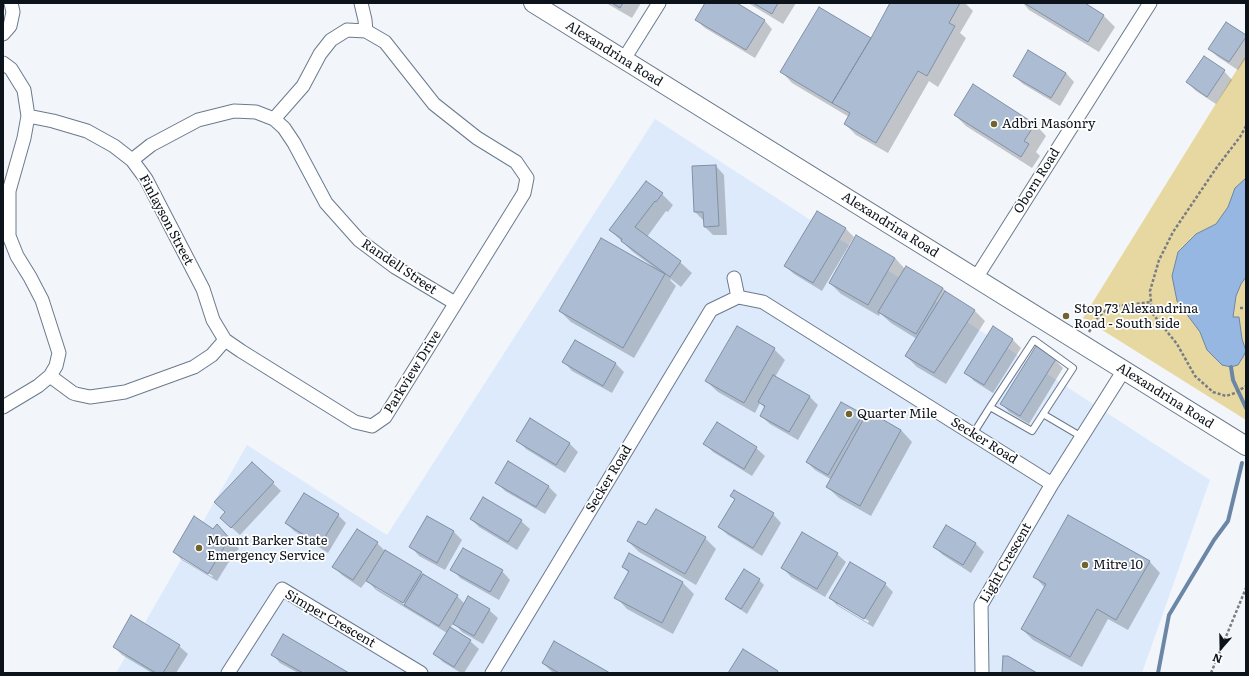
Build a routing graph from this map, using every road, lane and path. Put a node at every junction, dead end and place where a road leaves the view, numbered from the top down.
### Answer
1 (11, 3) edge
2 (361, 3) edge
3 (533, 3) edge
4 (659, 3) edge
5 (1150, 3) edge
6 (366, 31) junction
7 (3, 34) edge
8 (624, 59) junction
9 (3, 63) edge
10 (28, 116) junction
11 (274, 119) junction
12 (1246, 126) edge
13 (132, 160) junction
14 (6, 206) edge
15 (734, 278) dead end
16 (976, 278) junction
17 (738, 297) junction
18 (1151, 302) junction
19 (455, 304) junction
20 (1240, 308) dead end
21 (1246, 308) edge
22 (225, 340) junction
23 (1082, 344) junction
24 (1124, 370) junction
25 (50, 376) junction
26 (1246, 386) edge
27 (990, 407) junction
28 (3, 408) edge
29 (1043, 414) junction
30 (973, 434) junction
31 (1082, 437) junction
32 (1246, 446) edge
33 (1052, 484) junction
34 (1246, 588) edge
35 (228, 673) edge
36 (422, 673) edge
37 (492, 673) edge
38 (982, 673) edge
39 (1210, 673) edge

1 - 7 street
2 - 6 street
3 - 8 main road, Alexandrina Road
4 - 8 street
5 - 16 street, Oborn Road
6 - 11 street, Parkview Drive
6 - 19 street, Parkview Drive
8 - 16 main road, Alexandrina Road
9 - 10 street
10 - 13 street, Finlayson Street
10 - 14 street
11 - 13 street, Randell Street
11 - 19 street, Randell Street
12 - 18 path
13 - 22 street, Finlayson Street
14 - 25 street
15 - 17 street
16 - 23 main road, Alexandrina Road
17 - 30 street, Secker Road
17 - 37 street, Secker Road
18 - 23 path
18 - 26 path
19 - 22 street, Parkview Drive
20 - 21 path
22 - 25 street
23 - 24 main road, Alexandrina Road
24 - 31 street
24 - 32 main road, Alexandrina Road
25 - 28 street
27 - 29 lane
27 - 29 lane
27 - 30 lane
29 - 31 lane
30 - 33 street, Secker Road
31 - 33 street
33 - 38 street, Light Crescent
34 - 39 path
35 - 36 street, Simper Crescent

